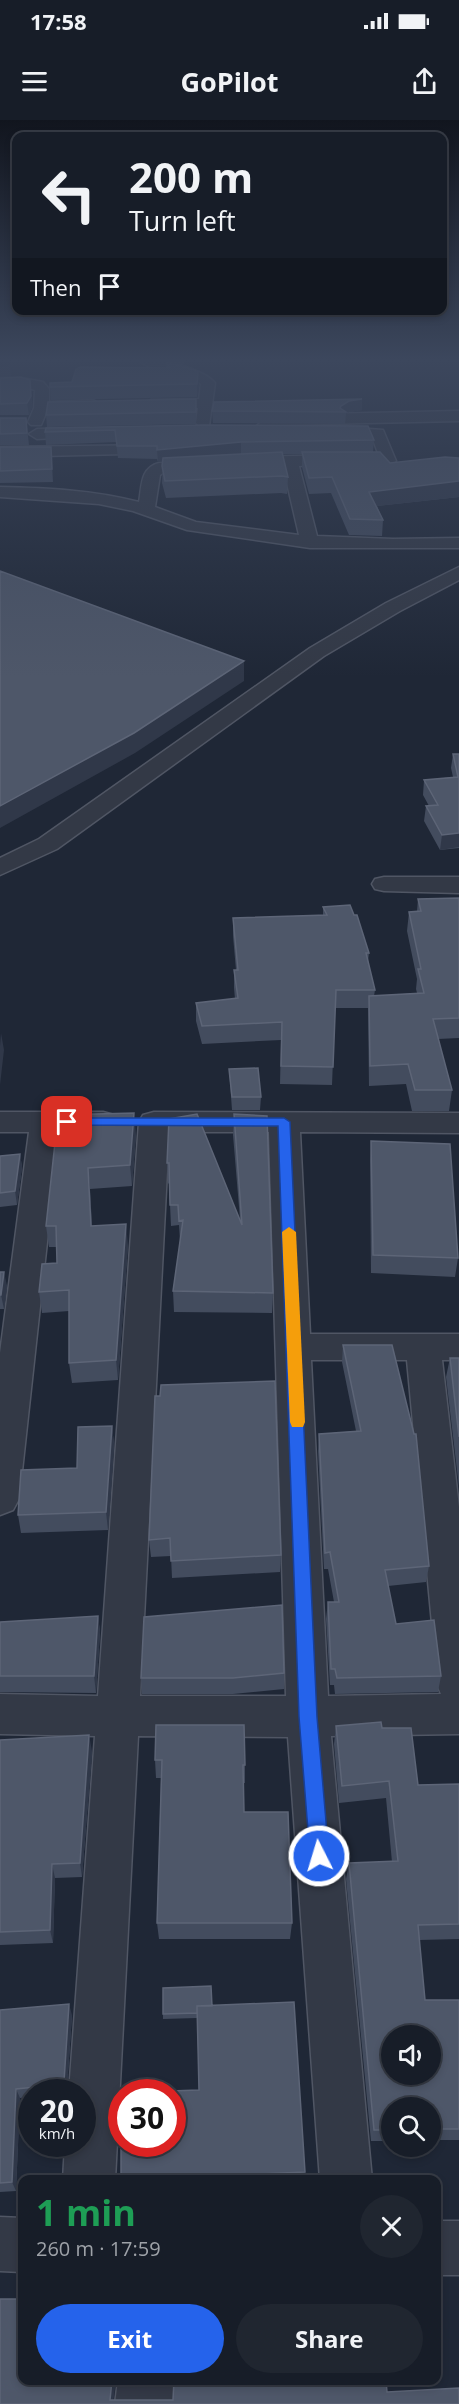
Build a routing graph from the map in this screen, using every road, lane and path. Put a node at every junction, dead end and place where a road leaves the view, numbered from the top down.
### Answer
1 (213, 465) edge
2 (291, 465) edge
3 (69, 479) dead end
4 (0, 492) edge
5 (78, 496) junction
6 (146, 511) junction
7 (310, 543) junction
8 (459, 543) edge
9 (459, 573) edge
10 (0, 868) edge
11 (384, 884) dead end
12 (459, 885) edge
13 (0, 1122) edge
14 (45, 1122) junction
15 (154, 1122) junction
16 (284, 1122) junction
17 (459, 1123) edge
18 (294, 1347) junction
19 (441, 1347) edge
20 (0, 1499) edge
21 (459, 1687) edge
22 (0, 1714) edge
23 (459, 1714) edge
24 (118, 1717) junction
25 (308, 1717) junction
26 (89, 2175) edge
27 (346, 2175) edge
28 (0, 2244) edge
29 (18, 2245) edge
30 (441, 2248) edge
31 (459, 2248) edge
32 (146, 2385) edge
33 (144, 2404) edge

1 - 6 street
2 - 7 street
3 - 5 street
4 - 5 street
5 - 6 street
6 - 7 street
7 - 8 street
9 - 10 street
11 - 12 street
13 - 14 street
14 - 15 street
14 - 20 street
15 - 16 street
15 - 24 street
16 - 17 street
16 - 18 street
18 - 19 street
18 - 25 street
19 - 21 street
22 - 24 street
23 - 25 street
24 - 25 street
24 - 26 street
25 - 27 street
28 - 29 street
30 - 31 street
32 - 33 street

